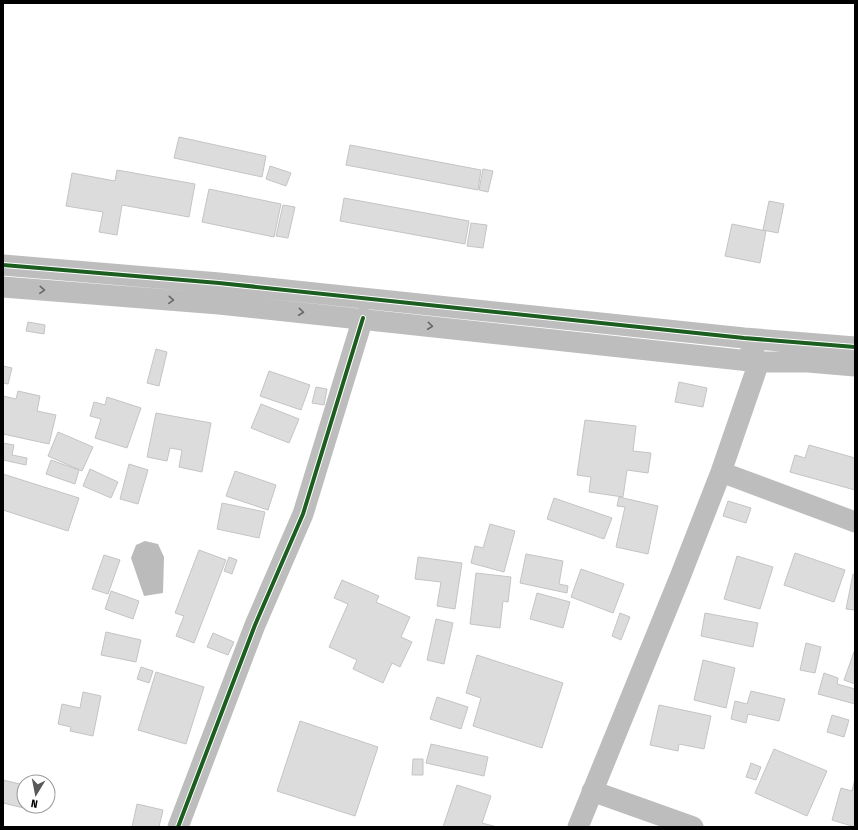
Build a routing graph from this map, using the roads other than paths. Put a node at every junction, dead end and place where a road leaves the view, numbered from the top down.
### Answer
1 (3, 265) edge
2 (3, 287) edge
3 (363, 318) junction
4 (744, 338) junction
5 (855, 347) edge
6 (759, 362) junction
7 (855, 366) edge
8 (721, 472) junction
9 (855, 522) edge
10 (592, 790) junction
11 (178, 827) edge
12 (578, 827) edge
13 (693, 827) edge

1 - 4 street
2 -> 3 street
3 -> 6 street
3 - 11 street
4 - 5 street
4 - 6 street
6 - 7 street
6 - 8 street
8 - 9 street
8 - 10 street
10 - 12 street
10 - 13 street

